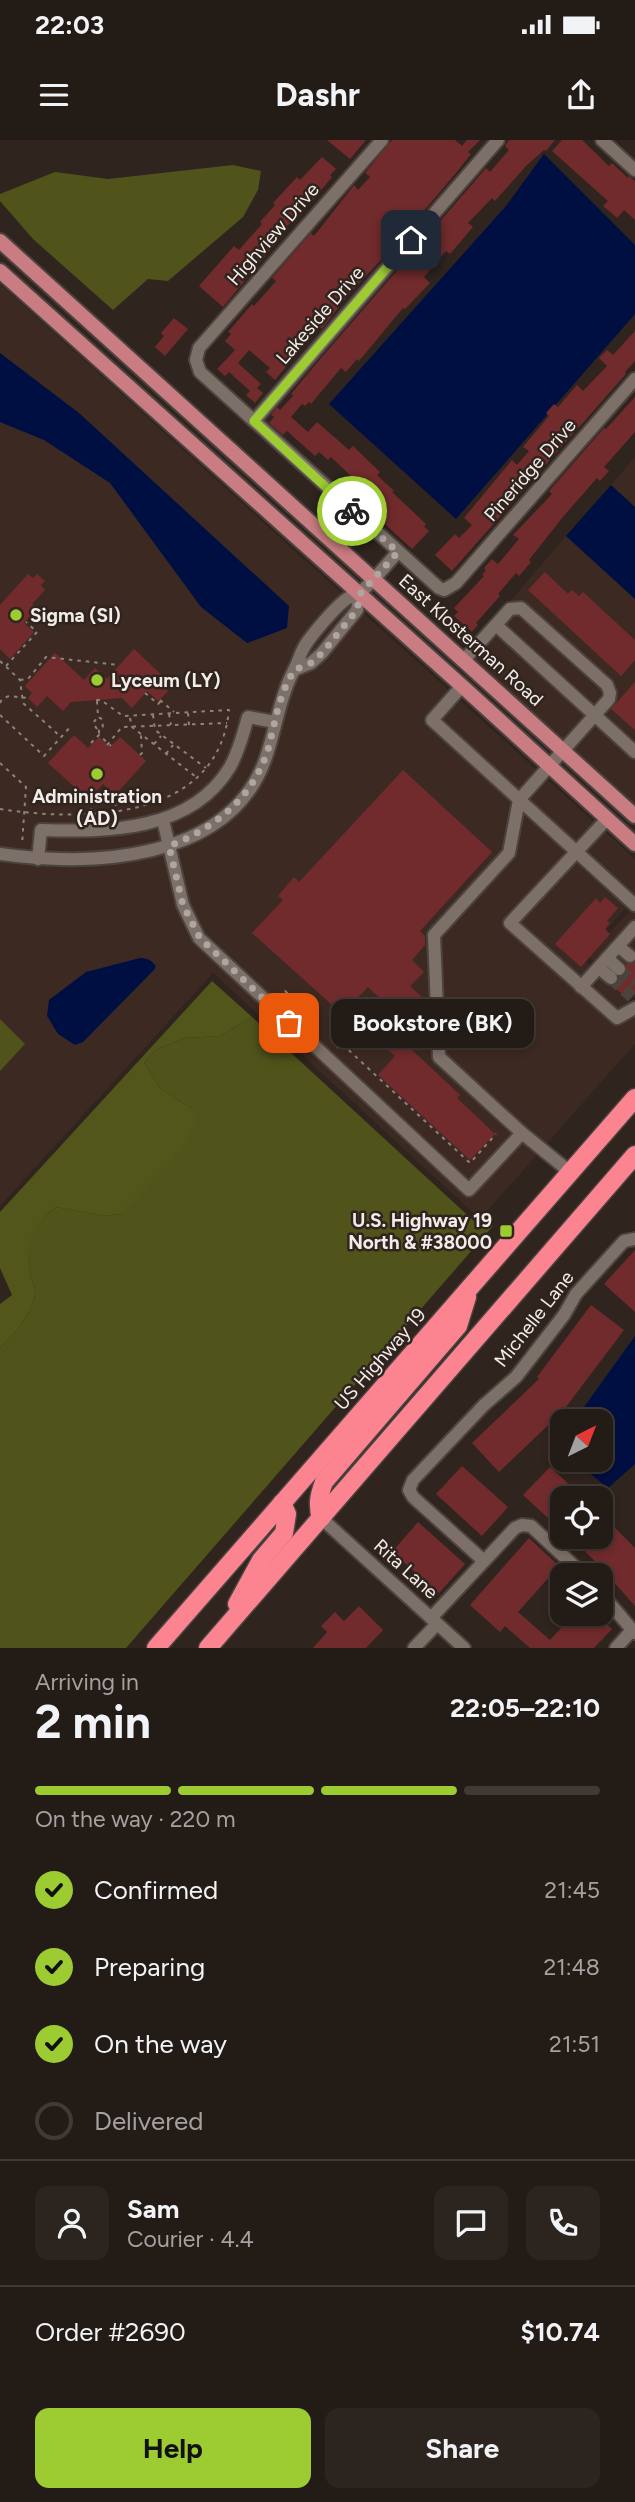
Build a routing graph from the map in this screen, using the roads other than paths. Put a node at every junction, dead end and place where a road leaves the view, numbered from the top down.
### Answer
1 (382, 140) edge
2 (498, 140) edge
3 (602, 140) edge
4 (635, 170) edge
5 (0, 241) edge
6 (0, 271) edge
7 (635, 379) edge
8 (254, 421) junction
9 (398, 552) junction
10 (374, 578) junction
11 (360, 594) junction
12 (496, 625) junction
13 (464, 660) junction
14 (294, 670) junction
15 (463, 686) junction
16 (594, 715) junction
17 (275, 722) junction
18 (562, 749) junction
19 (635, 752) edge
20 (548, 765) junction
21 (519, 800) junction
22 (635, 816) edge
23 (607, 819) junction
24 (163, 820) junction
25 (635, 844) edge
26 (169, 846) junction
27 (576, 851) junction
28 (0, 854) edge
29 (38, 859) junction
30 (635, 905) edge
31 (633, 934) edge
32 (618, 946) junction
33 (630, 956) tunnel mouth
34 (603, 963) junction
35 (615, 974) tunnel mouth
36 (581, 988) junction
37 (634, 1006) edge
38 (635, 1098) edge
39 (522, 1133) junction
40 (635, 1155) edge
41 (570, 1172) junction
42 (635, 1239) edge
43 (469, 1290) junction
44 (282, 1503) junction
45 (321, 1518) junction
46 (484, 1561) junction
47 (571, 1563) edge
48 (613, 1608) edge
49 (434, 1621) junction
50 (222, 1632) junction
51 (633, 1632) edge
52 (156, 1648) edge
53 (208, 1648) edge
54 (414, 1648) edge
55 (464, 1648) edge
56 (616, 1648) edge

1 - 8 street, Highview Drive
2 - 8 street, Lakeside Drive
3 - 4 street
5 - 10 main road, East Klosterman Road
6 - 11 main road, East Klosterman Road
7 - 9 street, Pineridge Drive
8 - 9 street
9 - 10 street
10 - 11 street
10 - 13 main road, East Klosterman Road
11 - 14 street
11 - 14 street
11 - 15 main road, East Klosterman Road
12 - 13 street
12 - 16 street
12 - 16 street
13 - 18 main road, East Klosterman Road
14 - 17 street
15 - 20 main road, East Klosterman Road
15 - 21 street
16 - 18 street
16 - 19 street
17 - 24 street
17 - 26 street
18 - 20 street
18 - 22 main road, East Klosterman Road
20 - 21 street
20 - 23 main road, East Klosterman Road
21 - 27 street
21 - 39 street
23 - 25 main road, East Klosterman Road
23 - 27 street
24 - 26 street
24 - 29 street
26 - 29 street
26 - 39 street
27 - 30 street
27 - 36 street
28 - 29 street
31 - 32 street
32 - 33 street
32 - 34 street
34 - 35 street
34 - 36 street
36 - 37 street
38 - 41 highway, US Highway 19
39 - 41 street
40 - 45 highway
41 - 43 highway, US Highway 19
42 - 46 street, Michelle Lane
43 - 44 highway, US Highway 19
43 - 45 highway
44 - 50 highway
44 - 52 highway, US Highway 19
45 - 49 street, Rita Lane
45 - 50 highway
46 - 47 street
46 - 49 street
48 - 51 street
49 - 54 street
49 - 55 street, Rita Lane
50 - 53 highway
51 - 56 street

